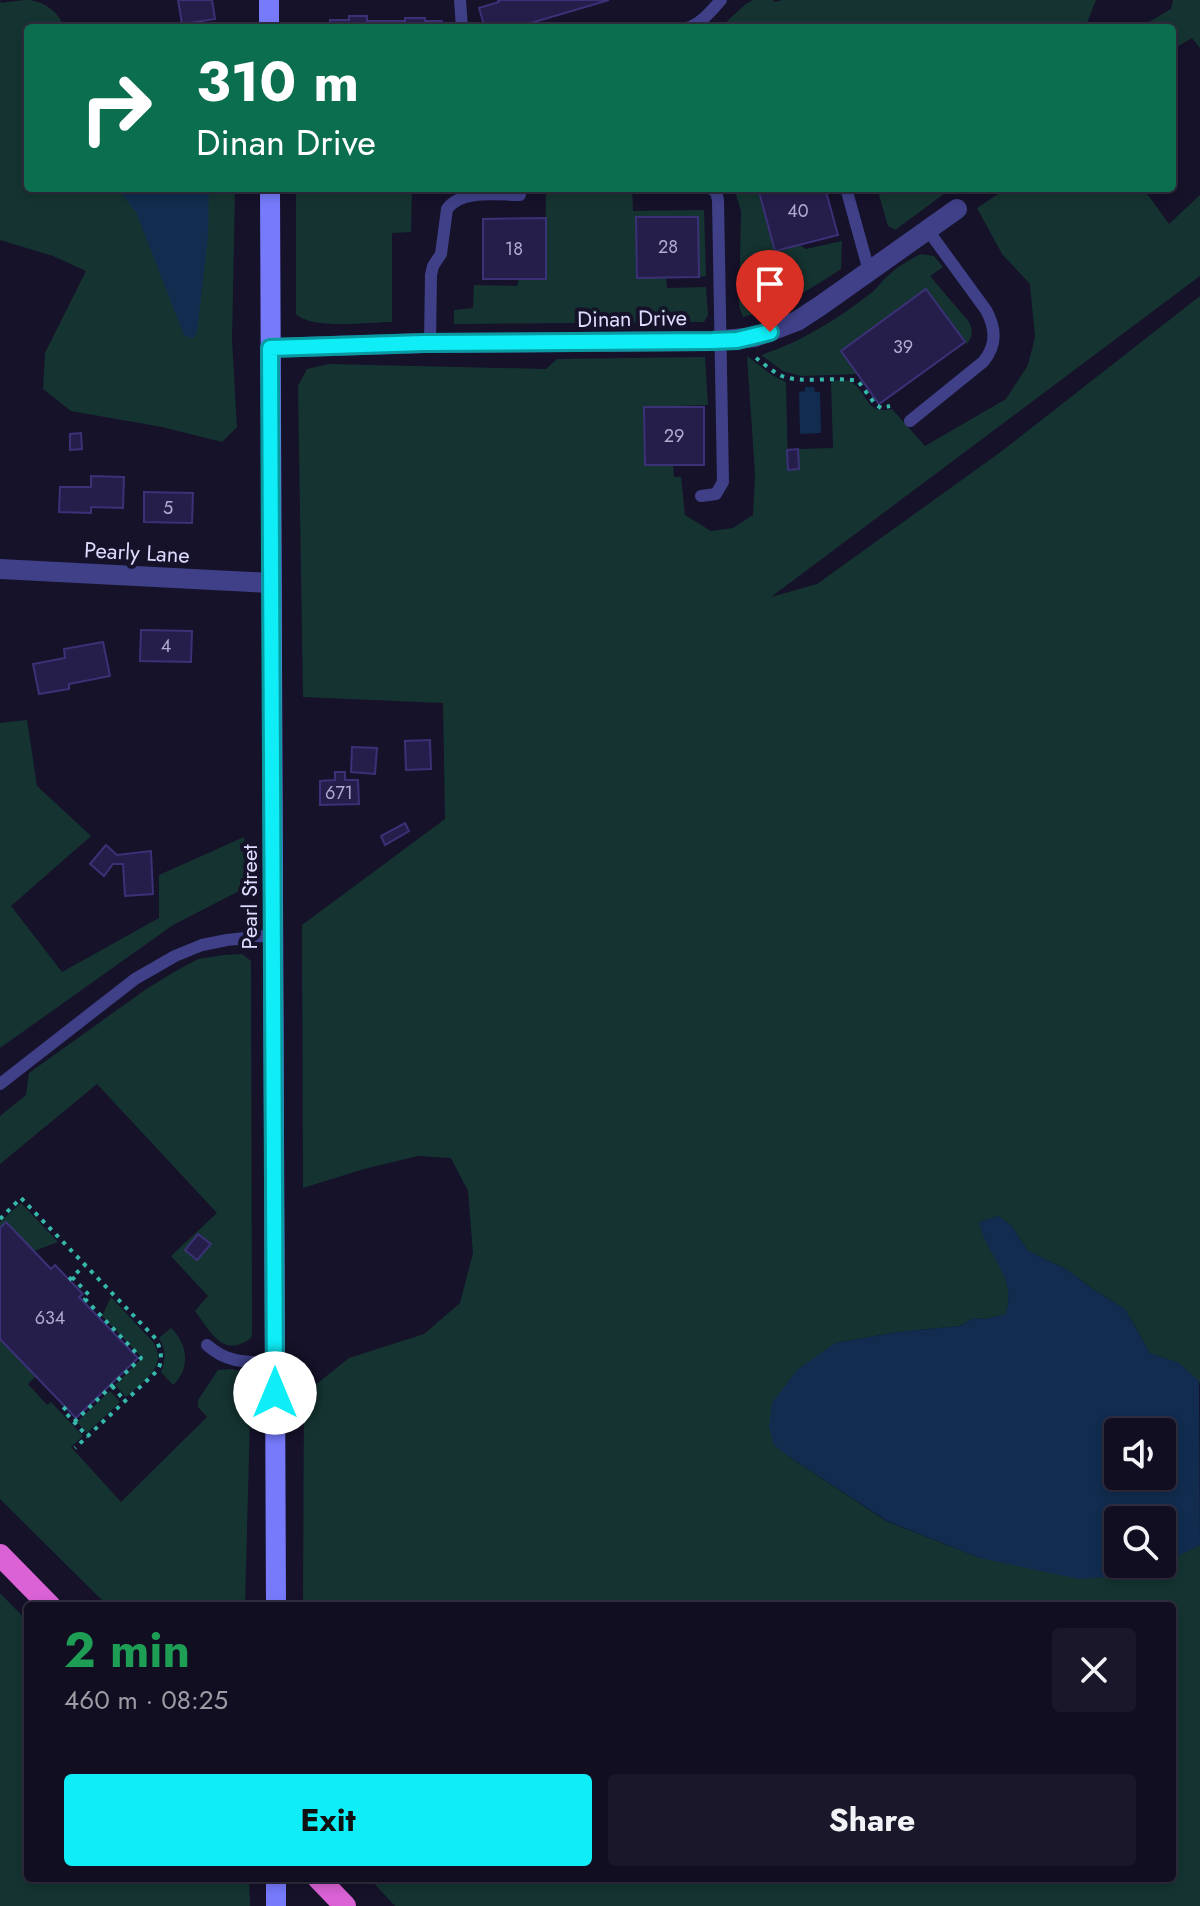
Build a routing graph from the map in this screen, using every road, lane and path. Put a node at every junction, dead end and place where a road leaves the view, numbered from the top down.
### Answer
1 (269, 0) edge
2 (460, 0) edge
3 (721, 0) edge
4 (269, 24) edge
5 (462, 24) edge
6 (697, 24) edge
7 (270, 192) edge
8 (716, 192) edge
9 (847, 192) edge
10 (520, 195) dead end
11 (957, 209) dead end
12 (927, 229) junction
13 (869, 271) junction
14 (729, 340) junction
15 (430, 343) junction
16 (270, 348) junction
17 (890, 406) dead end
18 (910, 421) dead end
19 (701, 496) dead end
20 (0, 569) edge
21 (271, 583) junction
22 (273, 935) junction
23 (0, 1084) edge
24 (0, 1219) edge
25 (85, 1265) junction
26 (207, 1345) dead end
27 (275, 1363) junction
28 (111, 1385) junction
29 (125, 1402) junction
30 (66, 1407) dead end
31 (74, 1422) junction
32 (88, 1437) junction
33 (75, 1448) dead end
34 (0, 1555) edge
35 (46, 1602) edge
36 (276, 1602) edge
37 (276, 1882) edge
38 (322, 1882) edge
39 (276, 1906) edge
40 (345, 1906) edge

1 - 4 main road
2 - 5 lane
3 - 6 lane
7 - 16 main road, Pearl Street
8 - 14 lane
9 - 13 lane
10 - 15 lane
11 - 12 street, Dinan Drive
12 - 13 street, Dinan Drive
12 - 18 lane
13 - 14 street, Dinan Drive
14 - 15 street, Dinan Drive
14 - 17 path
14 - 19 lane
15 - 16 street, Dinan Drive
16 - 21 main road, Pearl Street
20 - 21 street, Pearly Lane
21 - 22 main road, Pearl Street
22 - 23 lane
22 - 27 main road, Pearl Street
24 - 25 path
25 - 28 path
25 - 29 path
26 - 27 lane
27 - 36 main road, Pearl Street
28 - 29 path
28 - 31 path
29 - 32 path
30 - 31 path
31 - 32 path
32 - 33 path
34 - 35 highway
37 - 39 main road
38 - 40 highway

